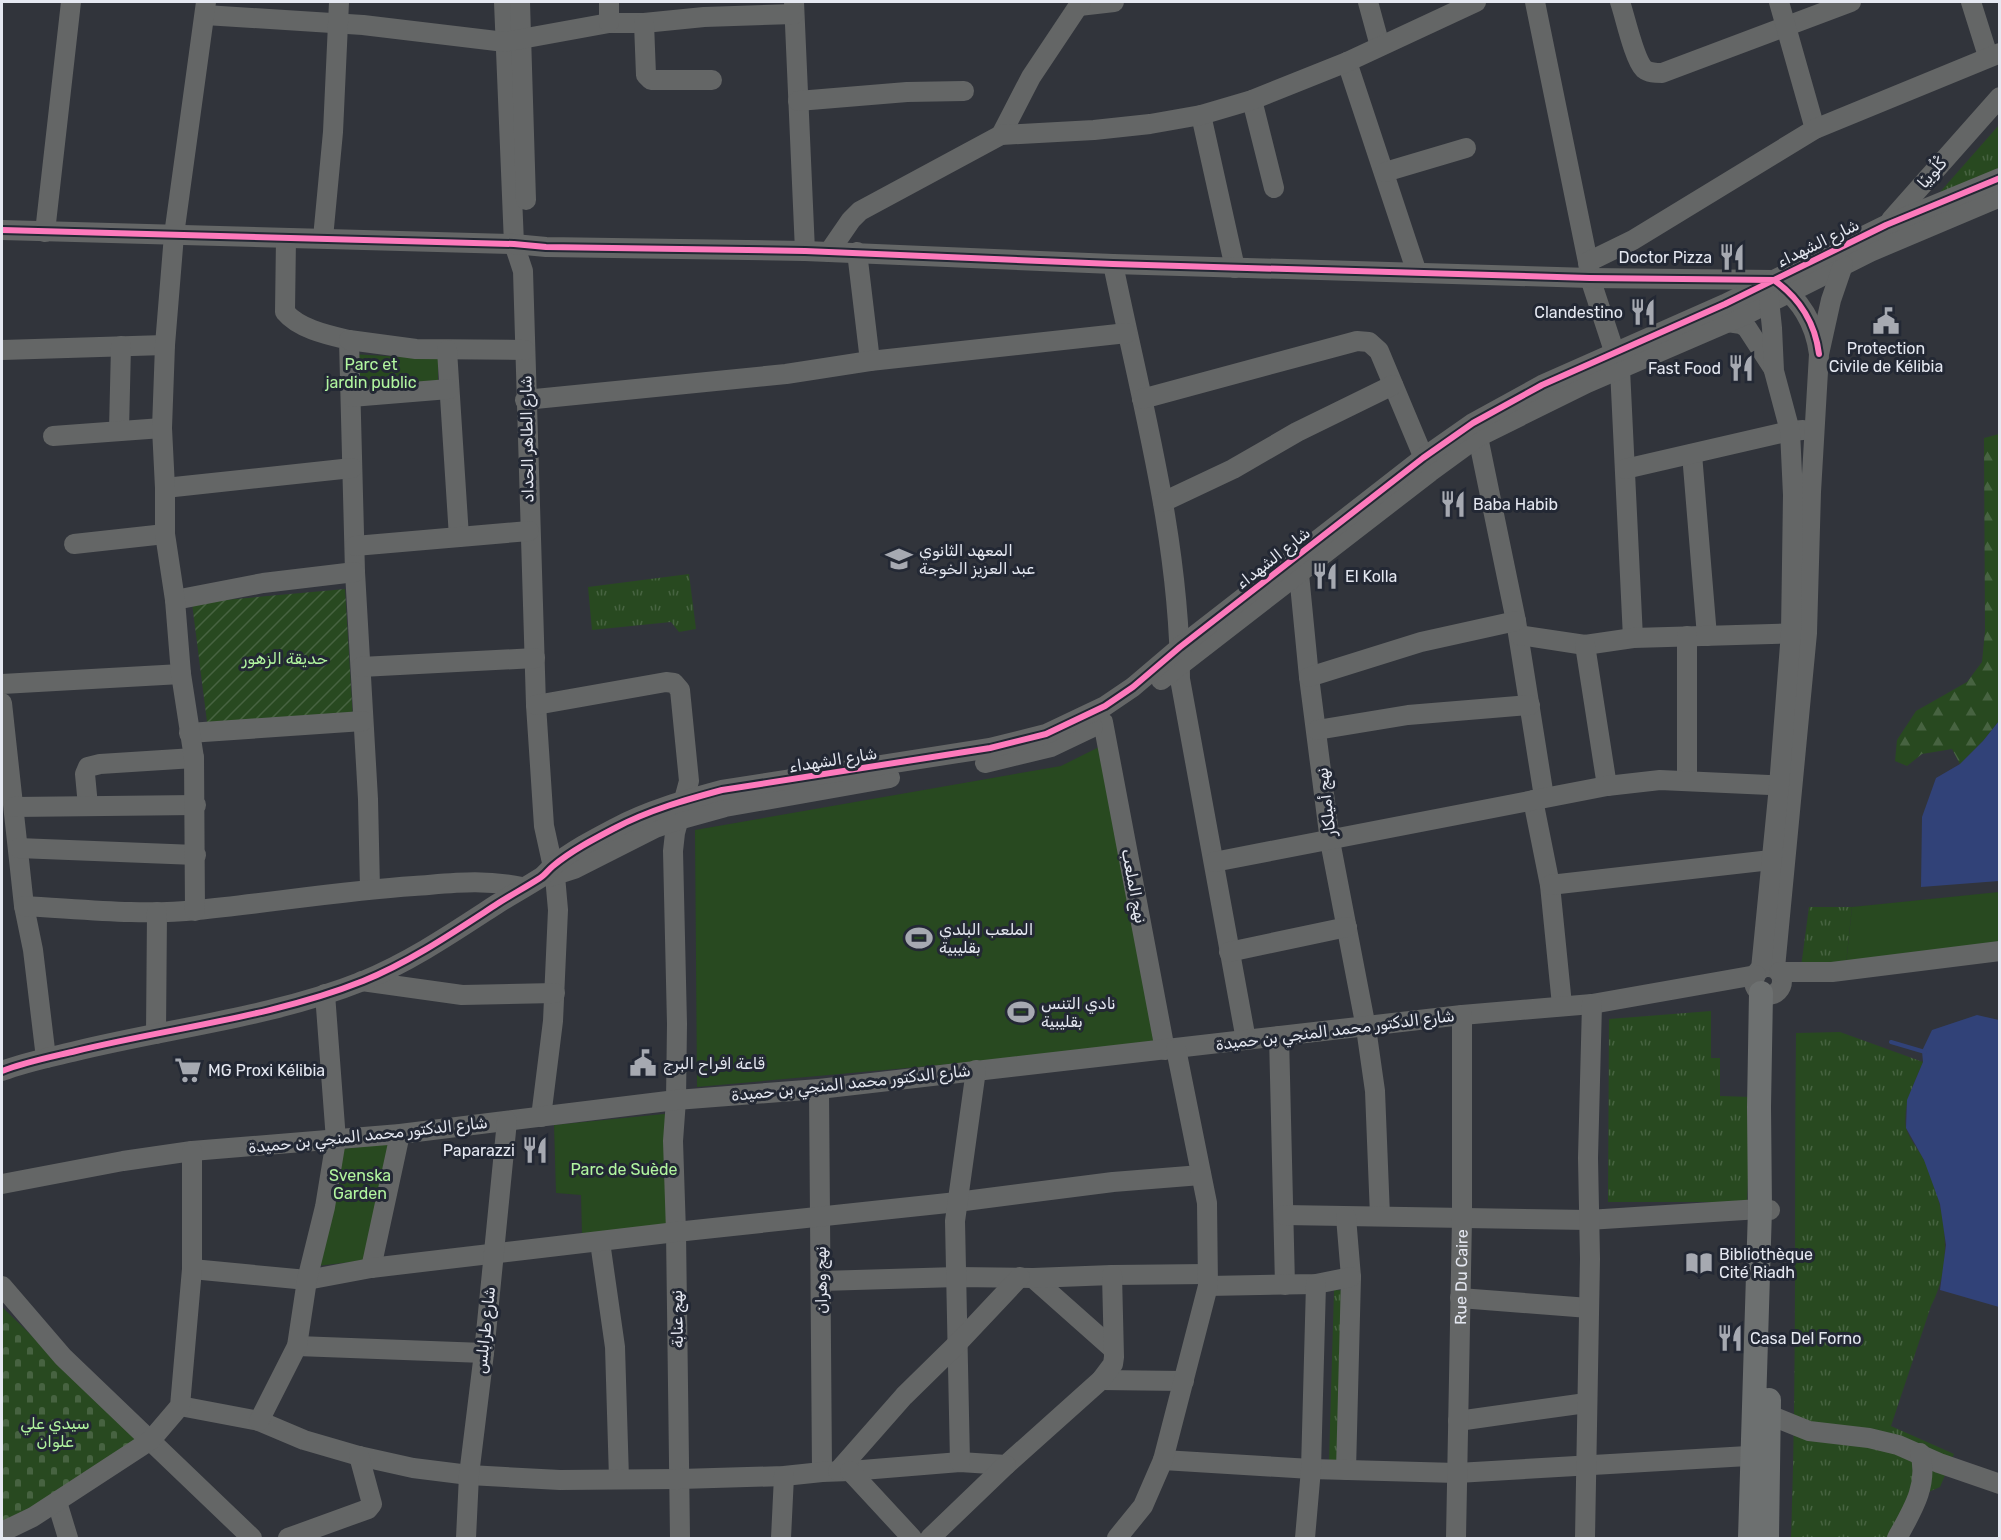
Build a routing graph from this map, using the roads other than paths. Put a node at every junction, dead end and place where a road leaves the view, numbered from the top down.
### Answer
1 (71, 2) edge
2 (339, 2) edge
3 (504, 2) edge
4 (520, 2) edge
5 (609, 2) edge
6 (1114, 2) edge
7 (1368, 2) edge
8 (1476, 2) edge
9 (1535, 2) edge
10 (1620, 2) edge
11 (1779, 2) edge
12 (1851, 2) edge
13 (1971, 2) edge
14 (1080, 4) edge
15 (206, 8) edge
16 (794, 8) edge
17 (704, 9) edge
18 (337, 22) junction
19 (609, 23) junction
20 (644, 23) junction
21 (1786, 25) junction
22 (514, 41) junction
23 (1380, 46) junction
24 (1994, 55) edge
25 (1347, 62) junction
26 (712, 80) dead end
27 (964, 91) dead end
28 (2000, 96) edge
29 (1252, 100) junction
30 (798, 101) junction
31 (1201, 115) junction
32 (1815, 129) junction
33 (1001, 135) junction
34 (1466, 148) dead end
35 (1385, 172) junction
36 (2000, 178) edge
37 (1274, 188) dead end
38 (2000, 197) edge
39 (1886, 225) junction
40 (2, 230) edge
41 (45, 232) junction
42 (174, 235) junction
43 (286, 238) junction
44 (323, 238) junction
45 (521, 245) junction
46 (805, 251) junction
47 (829, 252) junction
48 (857, 252) junction
49 (1870, 252) junction
50 (1113, 264) junction
51 (1843, 265) junction
52 (1235, 268) junction
53 (1589, 270) junction
54 (1417, 273) junction
55 (1770, 289) junction
56 (1790, 292) junction
57 (1728, 322) junction
58 (1127, 333) junction
59 (348, 340) junction
60 (165, 345) junction
61 (121, 346) junction
62 (2, 350) edge
63 (447, 350) junction
64 (525, 350) junction
65 (1819, 354) junction
66 (870, 361) junction
67 (1618, 361) junction
68 (1774, 371) junction
69 (1394, 385) junction
70 (449, 389) junction
71 (351, 397) junction
72 (1142, 399) junction
73 (525, 400) junction
74 (162, 428) junction
75 (1815, 429) junction
76 (120, 430) junction
77 (1475, 430) junction
78 (1790, 431) junction
79 (53, 436) dead end
80 (1692, 454) junction
81 (1426, 465) junction
82 (352, 468) junction
83 (1625, 469) junction
84 (165, 488) junction
85 (1163, 502) junction
86 (529, 531) junction
87 (165, 534) junction
88 (459, 537) junction
89 (74, 544) dead end
90 (355, 546) junction
91 (355, 572) junction
92 (1299, 574) junction
93 (176, 600) junction
94 (1517, 628) junction
95 (1799, 633) junction
96 (1697, 636) junction
97 (1633, 638) junction
98 (1585, 645) junction
99 (1180, 657) junction
100 (534, 658) junction
101 (361, 667) junction
102 (181, 674) junction
103 (1309, 677) junction
104 (2, 684) edge
105 (2, 705) edge
106 (536, 705) junction
107 (1530, 705) junction
108 (363, 721) junction
109 (1103, 722) junction
110 (1317, 730) junction
111 (189, 733) junction
112 (1048, 740) junction
113 (194, 758) junction
114 (1688, 781) junction
115 (1607, 786) junction
116 (1786, 786) junction
117 (1539, 799) junction
118 (683, 800) junction
119 (196, 805) junction
120 (88, 806) junction
121 (10, 817) edge
122 (678, 820) junction
123 (1330, 841) junction
124 (18, 848) junction
125 (196, 855) junction
126 (1771, 860) junction
127 (1214, 862) junction
128 (549, 873) junction
129 (1550, 885) junction
130 (522, 887) junction
131 (370, 889) junction
132 (24, 906) junction
133 (195, 911) junction
134 (157, 912) junction
135 (1347, 927) junction
136 (2000, 951) edge
137 (1229, 952) junction
138 (362, 981) junction
139 (1768, 981) junction
140 (555, 993) junction
141 (325, 994) junction
142 (1592, 1004) junction
143 (1562, 1005) junction
144 (1462, 1015) junction
145 (1366, 1028) junction
146 (156, 1034) junction
147 (1279, 1036) junction
148 (1246, 1040) junction
149 (1170, 1049) junction
150 (46, 1058) junction
151 (976, 1070) junction
152 (2, 1071) edge
153 (819, 1089) junction
154 (676, 1100) junction
155 (541, 1117) junction
156 (507, 1121) junction
157 (400, 1134) junction
158 (336, 1140) junction
159 (192, 1151) junction
160 (1201, 1175) junction
161 (4, 1181) edge
162 (957, 1202) junction
163 (1765, 1210) junction
164 (1284, 1215) junction
165 (820, 1216) junction
166 (1380, 1216) junction
167 (1346, 1217) junction
168 (1462, 1218) junction
169 (1588, 1220) junction
170 (676, 1232) junction
171 (600, 1242) junction
172 (493, 1254) junction
173 (371, 1268) junction
174 (192, 1269) junction
175 (1112, 1275) junction
176 (957, 1277) junction
177 (1351, 1277) junction
178 (1026, 1278) junction
179 (307, 1280) junction
180 (1208, 1280) junction
181 (821, 1281) junction
182 (1316, 1284) junction
183 (1285, 1285) junction
184 (2, 1286) edge
185 (1460, 1298) junction
186 (1589, 1308) junction
187 (957, 1344) junction
188 (297, 1346) junction
189 (1113, 1349) junction
190 (484, 1353) junction
191 (1101, 1380) junction
192 (1184, 1381) junction
193 (1586, 1403) junction
194 (180, 1406) junction
195 (1769, 1415) junction
196 (259, 1421) junction
197 (1458, 1421) junction
198 (151, 1440) junction
199 (1920, 1454) junction
200 (1760, 1455) junction
201 (359, 1456) junction
202 (1163, 1460) junction
203 (960, 1462) junction
204 (1006, 1465) junction
205 (1585, 1466) junction
206 (1311, 1469) junction
207 (1346, 1470) junction
208 (837, 1471) junction
209 (1456, 1473) junction
210 (469, 1475) junction
211 (784, 1476) junction
212 (619, 1479) junction
213 (680, 1479) junction
214 (2000, 1484) edge
215 (57, 1502) junction
216 (2, 1532) edge
217 (68, 1539) edge
218 (252, 1539) edge
219 (288, 1539) edge
220 (466, 1539) edge
221 (680, 1539) edge
222 (781, 1539) edge
223 (912, 1539) edge
224 (930, 1539) edge
225 (1117, 1539) edge
226 (1305, 1539) edge
227 (1456, 1539) edge
228 (1585, 1539) edge
229 (1750, 1539) edge
230 (1767, 1539) edge
231 (1898, 1539) edge

1 - 41 street
2 - 18 street
3 - 22 street, شارع الطاهر الحداد
4 - 22 street
5 - 19 street
6 - 14 street
7 - 23 street
8 - 23 street
9 - 53 street
10 - 21 street
11 - 21 street
12 - 21 street
13 - 24 street
14 - 33 street
15 - 18 street
15 - 42 street
16 - 17 street
16 - 30 street
17 - 20 street
18 - 22 street
18 - 44 street
19 - 20 street
19 - 22 street
20 - 26 street
21 - 32 street
22 - 45 street, شارع الطاهر الحداد
23 - 25 street
24 - 32 street
25 - 29 street
25 - 35 street
27 - 30 street
28 - 39 street, كْلُوبِيَا
29 - 31 street
29 - 37 street
30 - 46 street
31 - 33 street
31 - 52 street
32 - 53 street
33 - 47 street
34 - 35 street
35 - 54 street
36 - 39 street, شارع الشهداء
38 - 49 street, شارع الشهداء
39 - 49 street, كْلُوبِيَا
39 - 55 street, شارع الشهداء
40 - 41 street
41 - 42 street
42 - 43 street
42 - 60 street
43 - 44 street
43 - 59 street
44 - 45 street
45 - 46 street
45 - 64 street, شارع الطاهر الحداد
46 - 47 street
47 - 48 street
48 - 50 street
48 - 66 street
49 - 51 street, شارع الشهداء
50 - 52 street
50 - 58 street
51 - 56 street, شارع الشهداء
51 - 65 street
52 - 54 street
53 - 54 street
53 - 55 street
53 - 67 street
55 - 56 street
55 - 57 street, شارع الشهداء
55 - 67 street, شارع الشهداء
55 - 68 street
56 - 65 street
57 - 67 street, شارع الشهداء
57 - 68 street
58 - 66 street
58 - 72 street
59 - 63 street
59 - 71 street
60 - 61 street
60 - 74 street
61 - 62 street
61 - 76 street
63 - 64 street
63 - 70 street
64 - 73 street, شارع الطاهر الحداد
65 - 75 street
66 - 73 street
67 - 77 street, شارع الشهداء
67 - 83 street
68 - 78 street
69 - 72 street
69 - 81 street
69 - 85 street
70 - 71 street
70 - 88 street
71 - 82 street
72 - 85 street
73 - 86 street, شارع الطاهر الحداد
74 - 76 street
74 - 84 street
75 - 78 street
75 - 95 street
76 - 79 street
77 - 81 street, شارع الشهداء
77 - 94 street
78 - 80 street
78 - 95 street
80 - 83 street
80 - 96 street
81 - 92 street, شارع الشهداء
81 - 99 street, شارع الشهداء
82 - 84 street
82 - 90 street
83 - 97 street
84 - 87 street
85 - 99 street
86 - 88 street
86 - 100 street, شارع الطاهر الحداد
87 - 89 street
87 - 93 street
88 - 90 street
90 - 91 street
91 - 93 street
91 - 101 street
92 - 99 street, شارع الشهداء
92 - 103 street, نهج أميلكار
93 - 102 street
94 - 98 street
94 - 103 street
94 - 107 street
95 - 96 street
95 - 116 street
96 - 97 street
96 - 114 street
97 - 98 street
98 - 115 street
99 - 109 street, شارع الشهداء
99 - 112 street, شارع الشهداء
99 - 127 street
100 - 101 street
100 - 106 street, شارع الطاهر الحداد
101 - 108 street
102 - 104 street
102 - 111 street
103 - 110 street, نهج أميلكار
105 - 121 street
106 - 118 street, نهج عنابة
106 - 128 street, شارع الطاهر الحداد
107 - 110 street
107 - 117 street
108 - 111 street
108 - 131 street
109 - 112 street, شارع الشهداء
109 - 149 street, نهج الملعب
110 - 123 street, نهج أميلكار
111 - 113 street
112 - 118 street, شارع الشهداء
112 - 122 street, شارع الشهداء
113 - 119 street
113 - 120 street
114 - 115 street
114 - 116 street
115 - 117 street
116 - 126 street
116 - 139 street
117 - 123 street
117 - 129 street
118 - 122 street, نهج عنابة
118 - 128 street, شارع الشهداء
119 - 120 street
119 - 125 street
120 - 121 street
121 - 124 street
122 - 128 street, شارع الشهداء
122 - 154 street, نهج عنابة
123 - 127 street
123 - 135 street, نهج أميلكار
124 - 125 street
124 - 132 street
125 - 133 street
126 - 129 street
126 - 139 street
127 - 137 street
128 - 130 street
128 - 140 street, شارع الطاهر الحداد
129 - 143 street
130 - 131 street
130 - 138 street
131 - 133 street
132 - 134 street
132 - 150 street
133 - 134 street
134 - 146 street
135 - 137 street
135 - 145 street, نهج أميلكار
136 - 139 street
137 - 148 street
138 - 140 street
138 - 141 street
139 - 142 street, شارع الدكتور محمد المنجي بن حميدة
139 - 163 main road
140 - 155 street, شارع الطاهر الحداد
141 - 146 street
141 - 158 street
142 - 143 street, شارع الدكتور محمد المنجي بن حميدة
142 - 169 street
143 - 144 street, شارع الدكتور محمد المنجي بن حميدة
144 - 145 street, شارع الدكتور محمد المنجي بن حميدة
144 - 168 street, Rue Du Caire
145 - 147 street, شارع الدكتور محمد المنجي بن حميدة
145 - 166 street, نهج أميلكار
146 - 150 street
147 - 148 street, شارع الدكتور محمد المنجي بن حميدة
147 - 164 street
148 - 149 street, شارع الدكتور محمد المنجي بن حميدة
149 - 151 street, شارع الدكتور محمد المنجي بن حميدة
149 - 160 street, نهج الملعب
150 - 152 street
151 - 153 street, شارع الدكتور محمد المنجي بن حميدة
151 - 162 street
153 - 154 street, شارع الدكتور محمد المنجي بن حميدة
153 - 165 street, نهج وهران
154 - 155 street, شارع الدكتور محمد المنجي بن حميدة
154 - 170 street, نهج عنابة
155 - 156 street, شارع الدكتور محمد المنجي بن حميدة
156 - 157 street, شارع الدكتور محمد المنجي بن حميدة
156 - 172 street, شارع طرابلس
157 - 158 street, شارع الدكتور محمد المنجي بن حميدة
157 - 173 street
158 - 159 street, شارع الدكتور محمد المنجي بن حميدة
158 - 179 street
159 - 161 street, شارع الدكتور محمد المنجي بن حميدة
159 - 174 street
160 - 162 street
160 - 180 street, نهج الملعب
162 - 165 street
162 - 176 street
163 - 169 street
163 - 195 main road
163 - 200 main road
164 - 167 street
164 - 183 street
165 - 170 street
165 - 181 street, نهج وهران
166 - 167 street
166 - 168 street
167 - 177 street
168 - 169 street
168 - 185 street, Rue Du Caire
169 - 186 street
170 - 171 street
170 - 213 street, نهج عنابة
171 - 172 street
171 - 212 street
172 - 173 street
172 - 190 street, شارع طرابلس
173 - 179 street
174 - 179 street
174 - 194 street
175 - 178 street
175 - 180 street
175 - 189 street
176 - 178 street
176 - 181 street
176 - 187 street
177 - 182 street
177 - 207 street
178 - 187 street
178 - 189 street
179 - 188 street
180 - 183 street
180 - 192 street, نهج الملعب
181 - 208 street, نهج وهران
182 - 183 street
182 - 206 street
184 - 198 street
185 - 186 street
185 - 197 street, Rue Du Caire
186 - 193 street
187 - 203 street
187 - 208 street
188 - 190 street
188 - 196 street
189 - 191 street
190 - 210 street, شارع طرابلس
191 - 192 street
191 - 204 street
192 - 202 street, نهج الملعب
193 - 197 street
193 - 205 street
194 - 196 street
194 - 198 street
195 - 199 street
195 - 200 main road
196 - 201 street
197 - 209 street, Rue Du Caire
198 - 215 street
198 - 218 street
199 - 214 street
199 - 231 street
200 - 205 street
200 - 229 main road
200 - 230 main road
201 - 210 street
201 - 219 street
202 - 206 street
202 - 225 street, نهج الملعب
203 - 204 street
203 - 208 street
204 - 224 street
205 - 209 street
205 - 228 street
206 - 207 street
206 - 226 street
207 - 209 street
208 - 211 street
208 - 223 street
209 - 227 street, Rue Du Caire
210 - 212 street
210 - 220 street, شارع طرابلس
211 - 213 street
211 - 222 street
212 - 213 street
213 - 221 street, نهج عنابة
215 - 216 street
215 - 217 street

